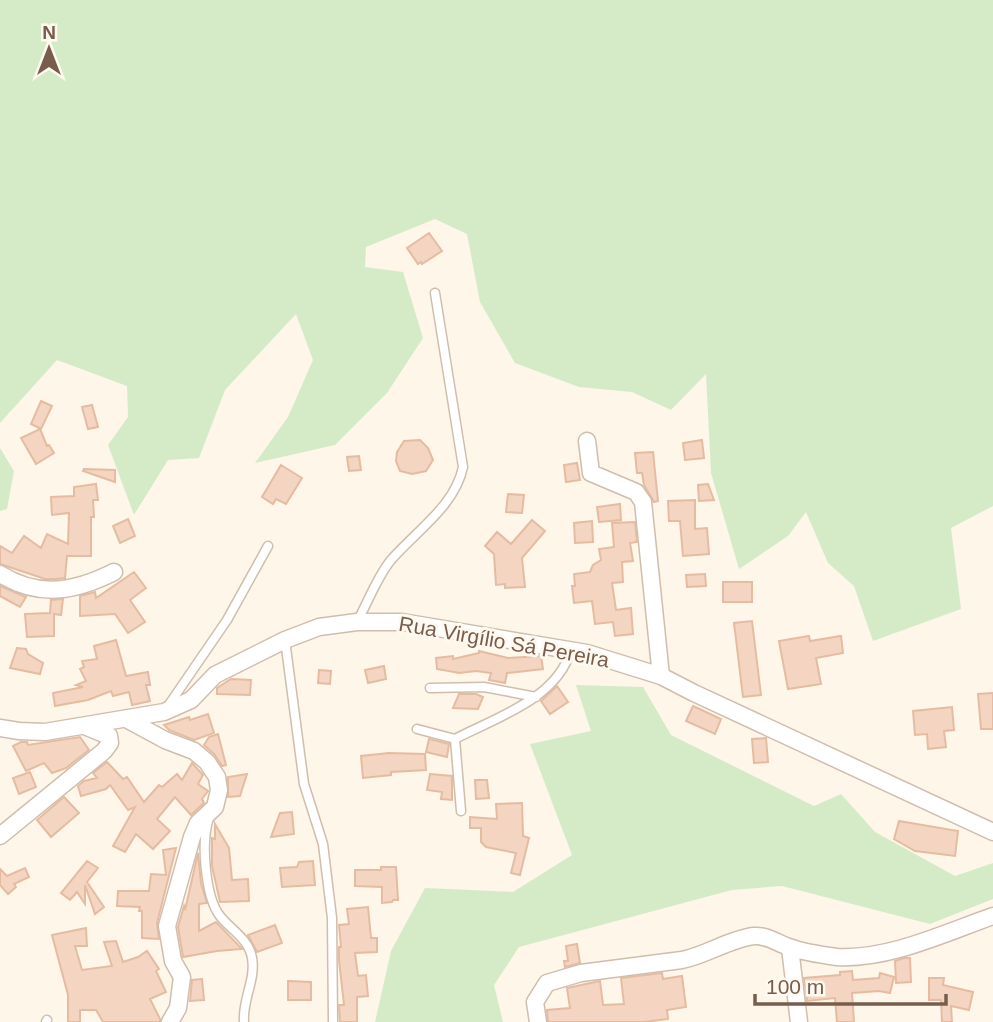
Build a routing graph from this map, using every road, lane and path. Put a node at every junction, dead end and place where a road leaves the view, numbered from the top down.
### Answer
1 (435, 293) dead end
2 (587, 442) dead end
3 (268, 546) dead end
4 (114, 572) dead end
5 (0, 574) edge
6 (357, 622) junction
7 (285, 640) junction
8 (571, 650) junction
9 (661, 676) junction
10 (430, 688) dead end
11 (536, 697) junction
12 (164, 712) junction
13 (128, 720) junction
14 (85, 726) junction
15 (0, 727) edge
16 (417, 729) dead end
17 (455, 738) junction
18 (215, 807) junction
19 (461, 811) dead end
20 (993, 832) edge
21 (0, 836) edge
22 (993, 916) edge
23 (790, 948) junction
24 (170, 1022) edge
25 (244, 1022) edge
26 (333, 1022) edge
27 (538, 1022) edge
28 (799, 1022) edge

1 - 6 lane
2 - 9 street
3 - 12 lane
4 - 5 street
6 - 7 street, Rua Virgílio Sá Pereira
6 - 8 street, Rua Virgílio Sá Pereira
7 - 12 street, Rua Virgílio Sá Pereira
7 - 26 lane
8 - 9 street, Rua Virgílio Sá Pereira
8 - 11 lane
9 - 20 street, Rua Virgílio Sá Pereira
10 - 11 lane
11 - 17 lane
12 - 13 street, Rua Virgílio Sá Pereira
13 - 14 street, Rua Virgílio Sá Pereira
13 - 18 street
14 - 15 street, Rua Virgílio Sá Pereira
14 - 21 street
16 - 17 lane
17 - 19 lane
18 - 24 street
18 - 25 lane
22 - 23 street
23 - 27 street
23 - 28 street

